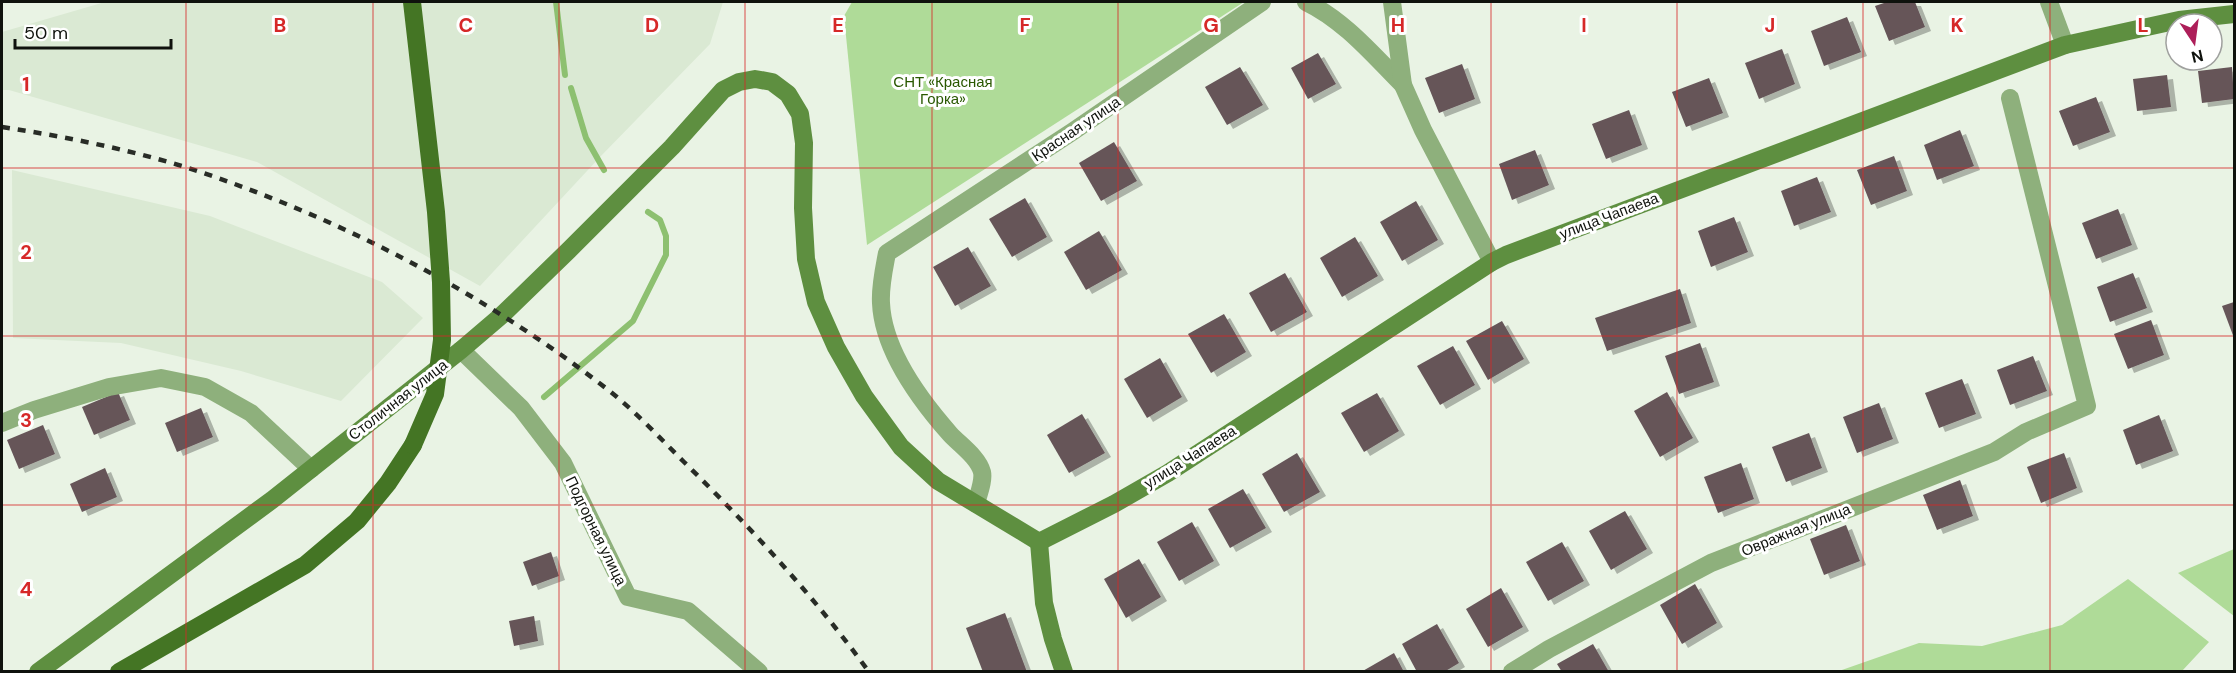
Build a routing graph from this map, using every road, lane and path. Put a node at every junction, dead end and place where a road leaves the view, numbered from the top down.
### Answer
1 (412, 2) edge
2 (1262, 2) edge
3 (1306, 2) edge
4 (1392, 2) edge
5 (2049, 2) edge
6 (2235, 14) edge
7 (2065, 45) junction
8 (1403, 85) junction
9 (2010, 98) dead end
10 (1492, 262) junction
11 (461, 350) junction
12 (2, 423) edge
13 (311, 469) junction
14 (976, 504) junction
15 (1039, 542) junction
16 (38, 672) edge
17 (119, 672) edge
18 (759, 672) edge
19 (1064, 672) edge
20 (1512, 672) edge

1 - 17 main road, bridge
2 - 14 street, Красная улица
3 - 8 street
4 - 8 street
5 - 7 street
6 - 7 street, улица Чапаева
7 - 10 street, улица Чапаева
8 - 10 street
9 - 20 street, Овражная улица
10 - 15 street, улица Чапаева
11 - 13 street, Столичная улица
11 - 14 street, Столичная улица
11 - 18 street, Подгорная улица
12 - 13 street
13 - 16 street, Столичная улица
14 - 15 street
15 - 19 street

